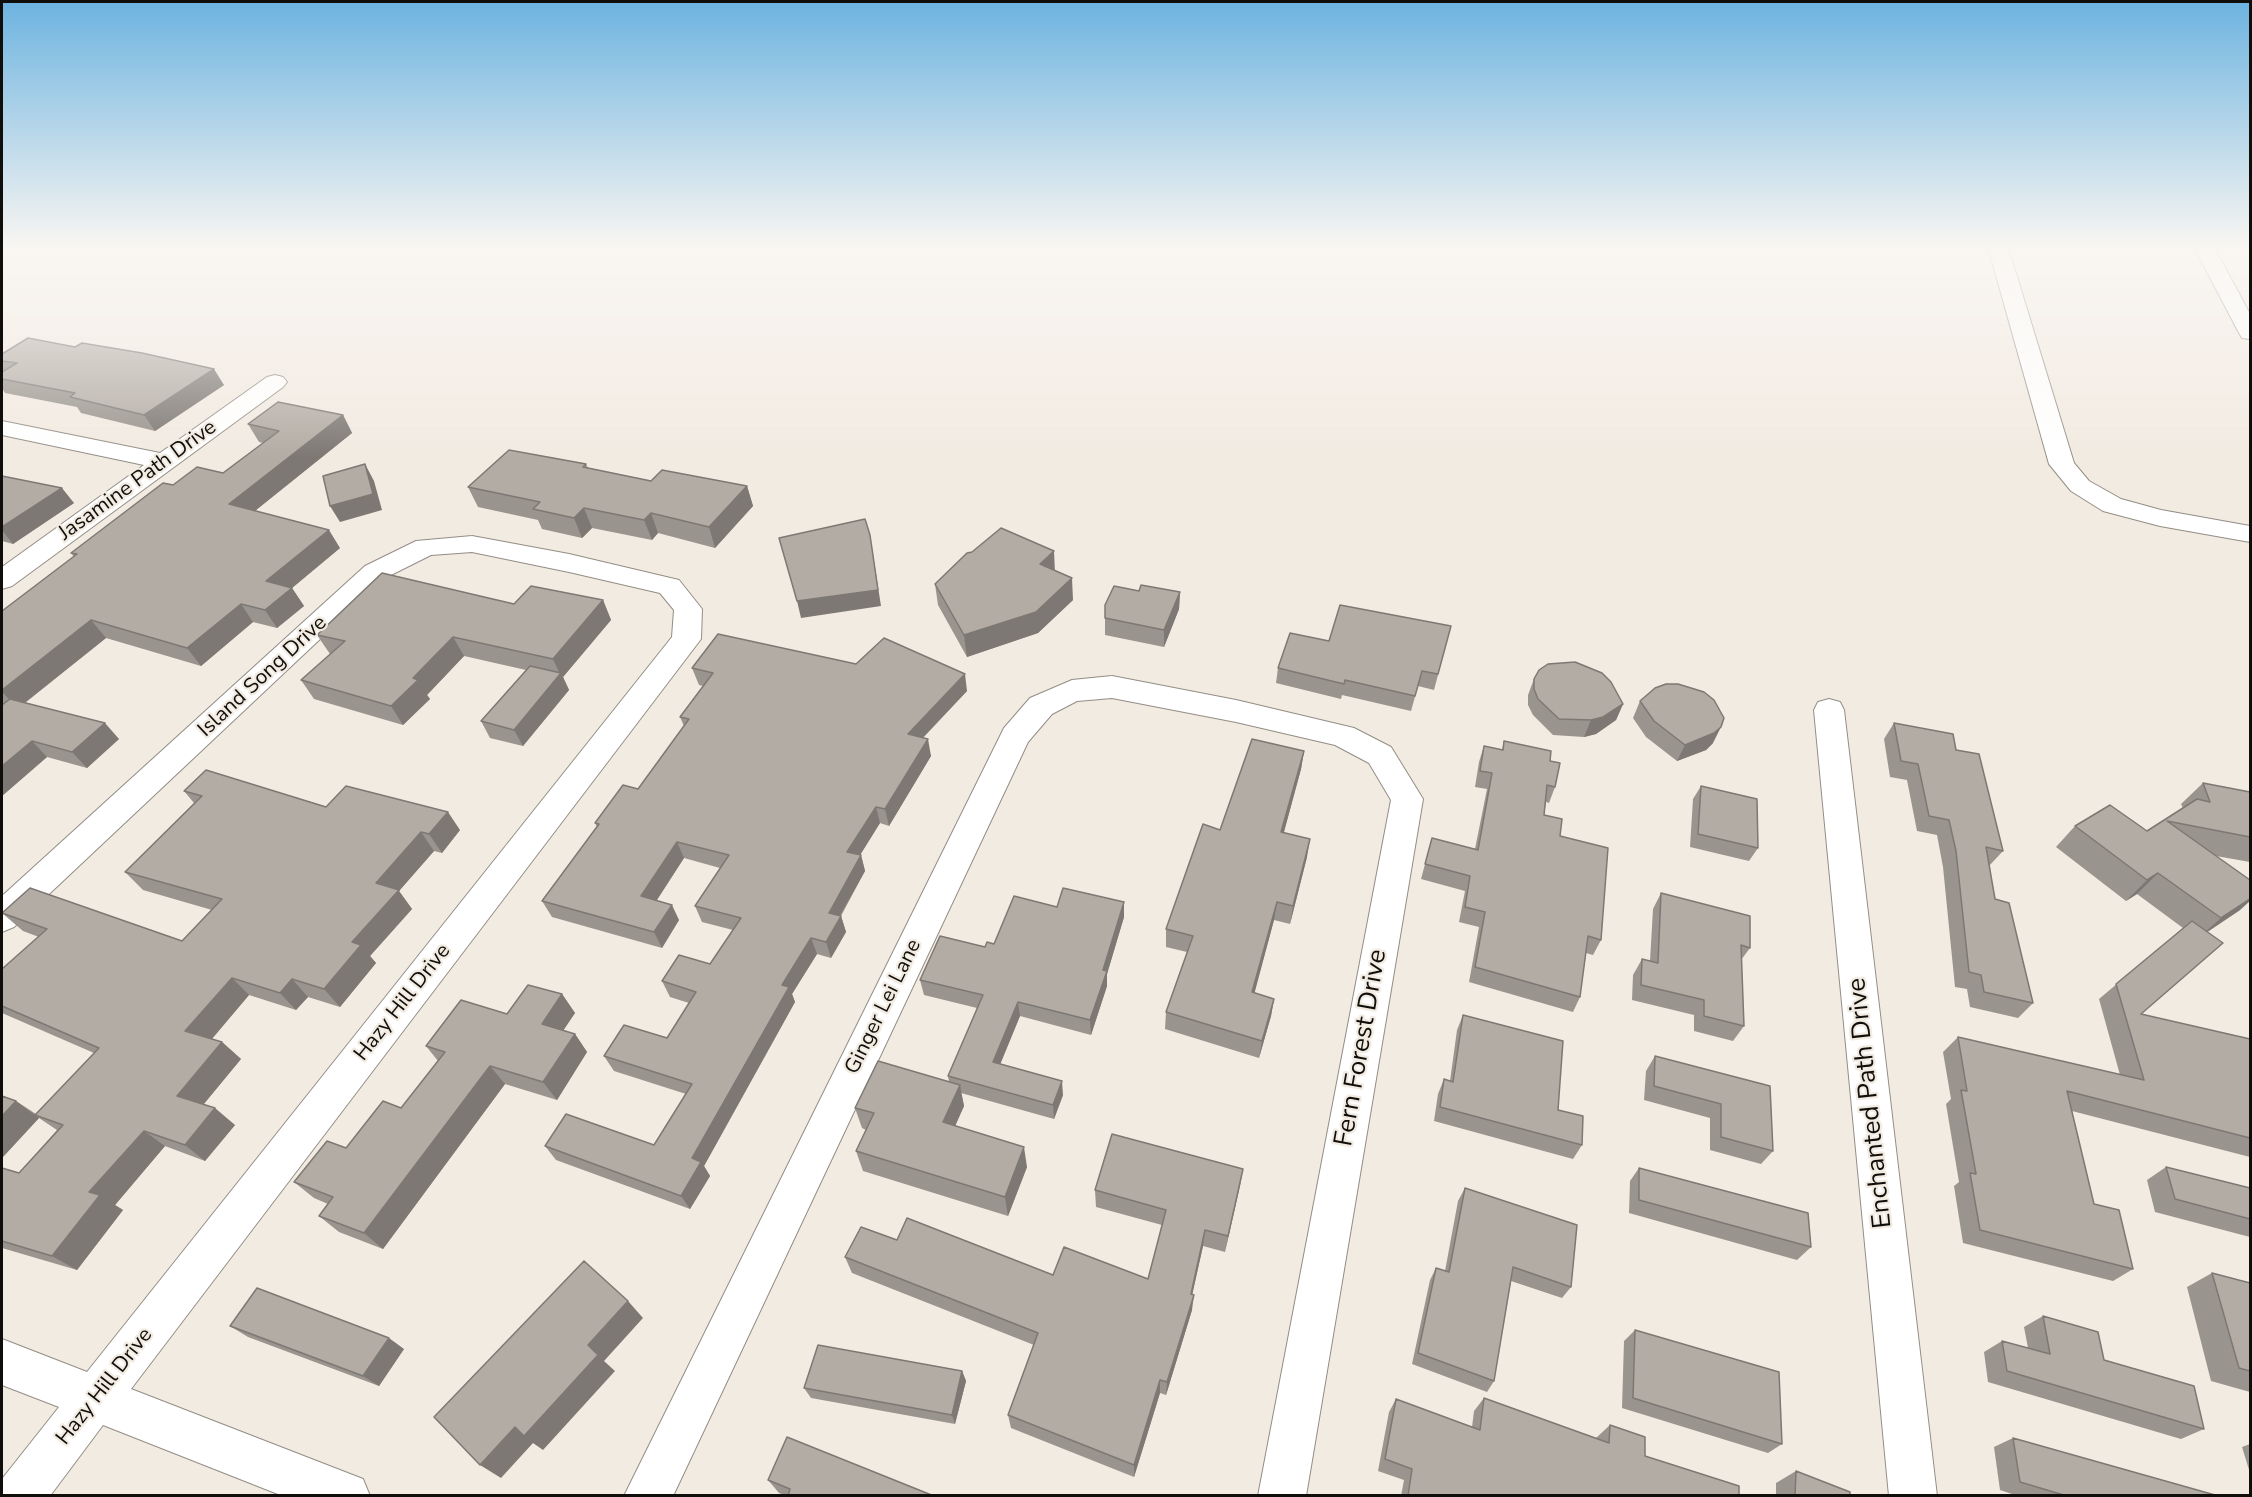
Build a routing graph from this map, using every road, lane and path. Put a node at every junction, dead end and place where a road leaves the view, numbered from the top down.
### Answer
1 (2019, 317) edge
2 (2241, 317) edge
3 (2250, 333) edge
4 (275, 382) dead end
5 (2, 428) edge
6 (165, 462) junction
7 (2244, 533) edge
8 (569, 562) joint
9 (2, 580) edge
10 (1830, 710) dead end
11 (1236, 711) joint
12 (2, 917) edge
13 (2, 1362) edge
14 (96, 1399) junction
15 (19, 1496) edge
16 (346, 1496) edge
17 (648, 1496) edge
18 (1282, 1496) edge
19 (1913, 1496) edge

1 - 7 street
2 - 3 street
4 - 6 street, Jasamine Path Drive
5 - 6 street
6 - 9 street, Jasamine Path Drive
8 - 12 street, Island Song Drive
8 - 14 street, Hazy Hill Drive
10 - 19 street, Enchanted Path Drive
11 - 17 street, Ginger Lei Lane
11 - 18 street, Fern Forest Drive
13 - 14 street
14 - 15 street, Hazy Hill Drive
14 - 16 street

